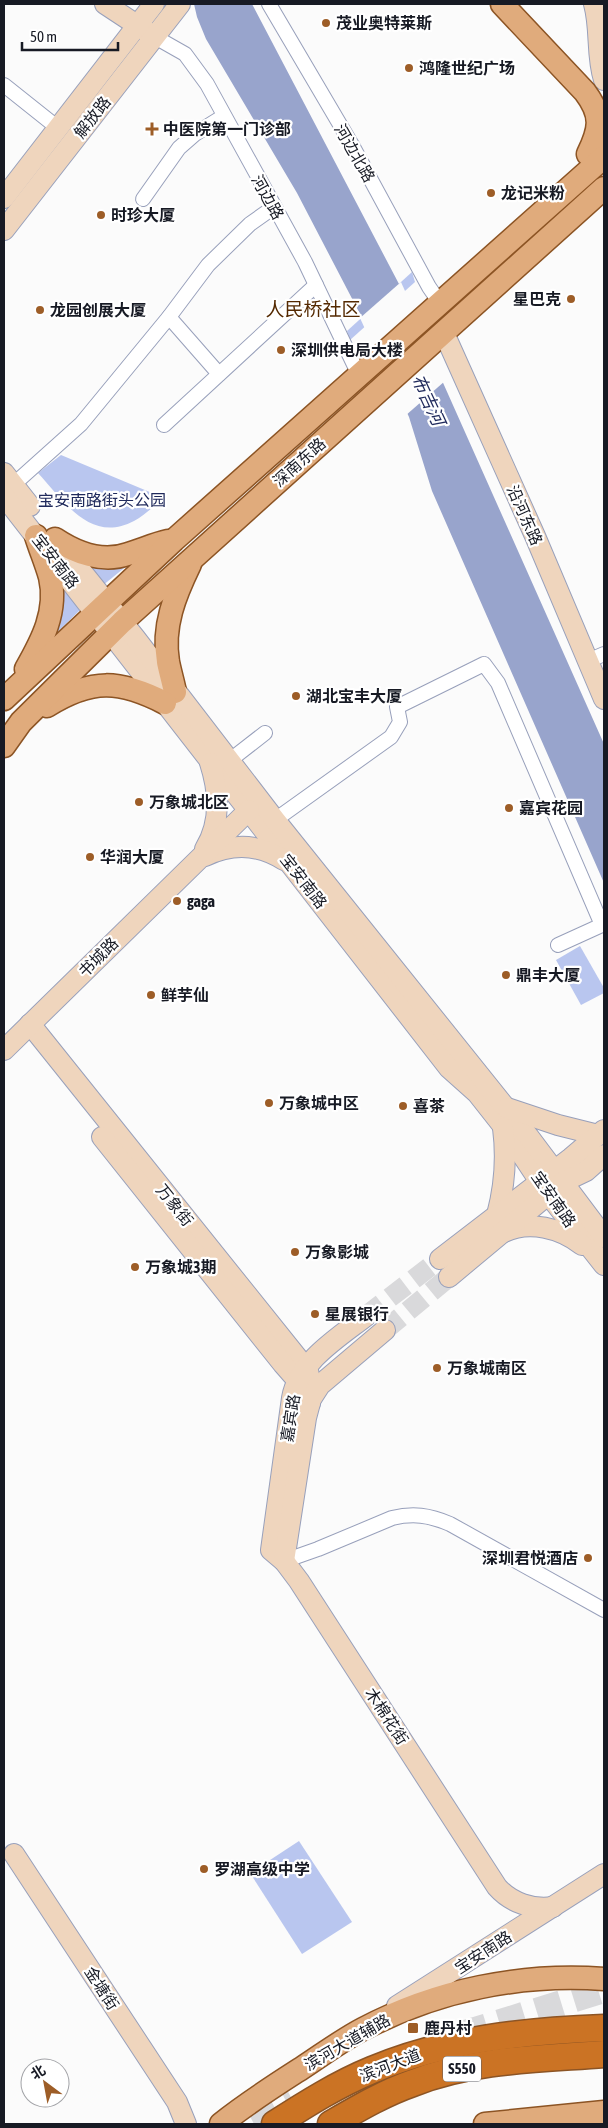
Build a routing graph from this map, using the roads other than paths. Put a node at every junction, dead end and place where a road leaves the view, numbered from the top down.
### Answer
1 (105, 4) edge
2 (154, 4) edge
3 (269, 4) edge
4 (502, 4) edge
5 (594, 4) edge
6 (178, 5) edge
7 (137, 27) junction
8 (155, 37) junction
9 (604, 80) edge
10 (4, 84) edge
11 (224, 116) junction
12 (58, 128) junction
13 (604, 137) edge
14 (596, 156) edge
15 (604, 188) edge
16 (4, 198) edge
17 (143, 199) dead end
18 (604, 206) edge
19 (274, 207) junction
20 (4, 230) edge
21 (528, 258) junction
22 (316, 285) junction
23 (433, 309) junction
24 (169, 317) junction
25 (440, 336) junction
26 (364, 370) junction
27 (219, 374) junction
28 (164, 425) dead end
29 (7, 484) edge
30 (46, 537) junction
31 (174, 540) junction
32 (194, 556) junction
33 (101, 608) junction
34 (116, 627) junction
35 (596, 658) edge
36 (10, 693) edge
37 (170, 698) junction
38 (604, 699) edge
39 (21, 722) junction
40 (265, 733) dead end
41 (4, 746) edge
42 (208, 757) junction
43 (229, 761) junction
44 (249, 810) junction
45 (275, 820) junction
46 (193, 864) junction
47 (292, 866) junction
48 (558, 945) dead end
49 (25, 1029) junction
50 (4, 1050) edge
51 (504, 1117) junction
52 (601, 1132) edge
53 (604, 1155) edge
54 (551, 1182) junction
55 (499, 1224) junction
56 (601, 1252) edge
57 (445, 1268) tunnel mouth
58 (366, 1316) tunnel mouth
59 (350, 1329) junction
60 (385, 1330) tunnel mouth
61 (277, 1332) junction
62 (308, 1386) junction
63 (278, 1555) junction
64 (604, 1610) edge
65 (14, 1854) dead end
66 (604, 1874) edge
67 (497, 1888) junction
68 (553, 1907) junction
69 (500, 1940) junction
70 (604, 1978) edge
71 (604, 2028) edge
72 (362, 2029) junction
73 (604, 2054) edge
74 (604, 2112) edge
75 (604, 2122) edge
76 (186, 2124) edge
77 (221, 2124) edge
78 (275, 2124) tunnel mouth
79 (331, 2124) edge
80 (484, 2124) edge
81 (585, 2124) edge

1 - 7 street
2 - 7 street, 解放路
3 - 23 street, 河边北路
4 - 14 main road
5 - 9 street
6 - 8 street, 解放路
7 - 8 street
7 - 12 street, 解放路
8 - 11 street, 河边路
8 - 20 street, 解放路
10 - 12 street
11 - 17 street
11 - 19 street, 河边路
12 - 16 street, 解放路
13 - 14 main road
14 - 23 main road, 深南东路
15 - 21 main road, 深南东路
18 - 21 main road
19 - 22 street, 河边路
19 - 24 street
21 - 25 main road, 深南东路
22 - 26 street, 河边路
22 - 27 street
23 - 26 main road, 深南东路
24 - 27 street
24 - 29 street
25 - 32 main road, 深南东路
25 - 35 street, 沿河东路
26 - 31 main road, 深南东路
27 - 28 street
29 - 30 street, 宝安南路
30 - 31 main road
30 - 33 street, 宝安南路
30 - 36 main road
31 - 33 main road, 深南东路
32 - 34 main road, 深南东路
32 - 37 main road
33 - 34 street, 宝安南路
33 - 36 main road, 深南东路
34 - 37 street, 宝安南路
34 - 39 main road, 深南东路
35 - 38 street, 沿河东路
37 - 39 main road
37 - 42 street, 宝安南路
37 - 43 street, 宝安南路
39 - 41 main road, 深南东路
40 - 43 street
42 - 44 street, 宝安南路
42 - 46 street, 书城路
43 - 45 street, 宝安南路
44 - 46 street, 书城路
44 - 47 street, 宝安南路
45 - 48 street
45 - 51 street, 宝安南路
46 - 47 street, 书城路
46 - 49 street, 书城路
47 - 51 street, 宝安南路
49 - 50 street, 书城路
49 - 61 street, 万象街
49 - 62 street, 万象街
51 - 52 street
51 - 54 street, 宝安南路
51 - 55 street
52 - 54 street
53 - 54 street
54 - 55 street
54 - 56 street, 宝安南路
55 - 56 street
55 - 57 street
58 - 59 street
59 - 61 street
59 - 62 street
60 - 62 street, 嘉宾路
61 - 62 street, 万象街
62 - 63 street, 嘉宾路
63 - 64 street
63 - 67 street, 木棉花街
65 - 76 street, 金塘街
66 - 68 street, 宝安南路
67 - 68 street, 木棉花街
67 - 69 street, 木棉花街
68 - 69 street, 宝安南路
69 - 72 street, 宝安南路
70 - 72 main road, 滨河大道辅路
71 - 78 highway, 滨河大道 / S550
72 - 77 main road, 滨河大道辅路
73 - 79 highway, 滨河大道 / S550
74 - 80 main road
75 - 81 main road

